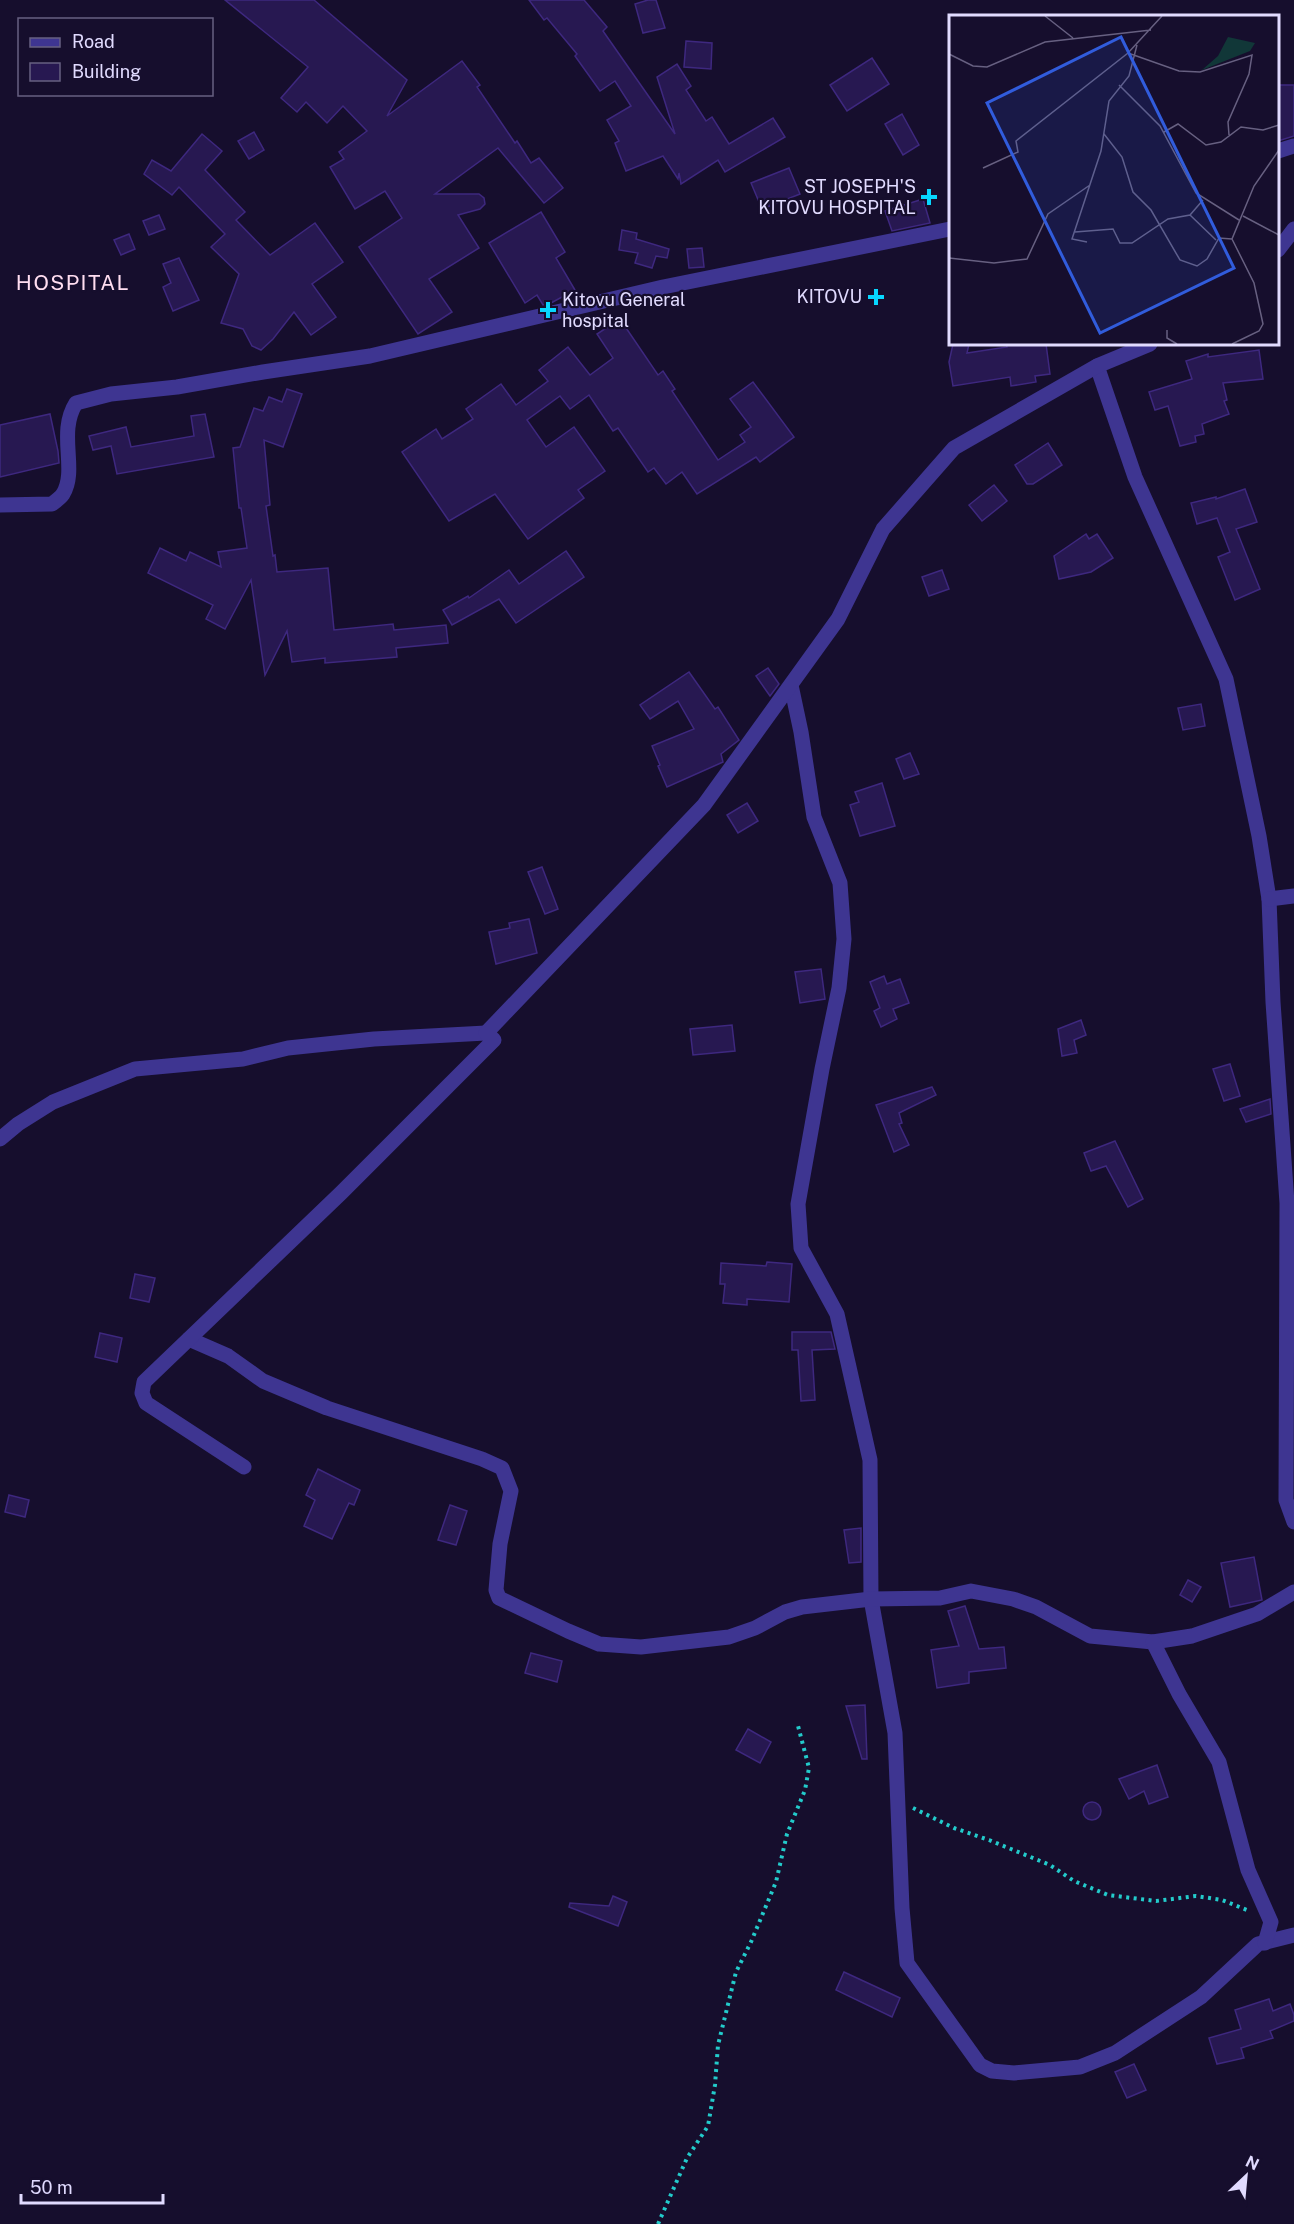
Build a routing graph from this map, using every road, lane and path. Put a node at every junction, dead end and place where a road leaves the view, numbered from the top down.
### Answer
1 (949, 229) edge
2 (1294, 229) edge
3 (1279, 248) edge
4 (1148, 345) edge
5 (1097, 366) junction
6 (0, 505) edge
7 (791, 685) junction
8 (1294, 896) edge
9 (1269, 899) junction
10 (486, 1033) junction
11 (0, 1139) edge
12 (189, 1339) junction
13 (244, 1467) dead end
14 (1294, 1522) edge
15 (1294, 1592) edge
16 (871, 1599) junction
17 (1153, 1642) junction
18 (797, 1722) dead end
19 (899, 1802) junction
20 (1271, 1922) junction
21 (1294, 1935) edge
22 (1265, 1943) junction
23 (658, 2224) edge

1 - 6 street
2 - 3 street
4 - 5 street
5 - 7 street
5 - 9 street
7 - 10 street
7 - 16 street
8 - 9 street
9 - 14 street
10 - 11 street
10 - 12 street
12 - 13 street
12 - 16 street
15 - 17 street
16 - 17 street
16 - 19 street
17 - 20 street
18 - 23 path
19 - 20 path
19 - 22 street
20 - 22 street
21 - 22 street

